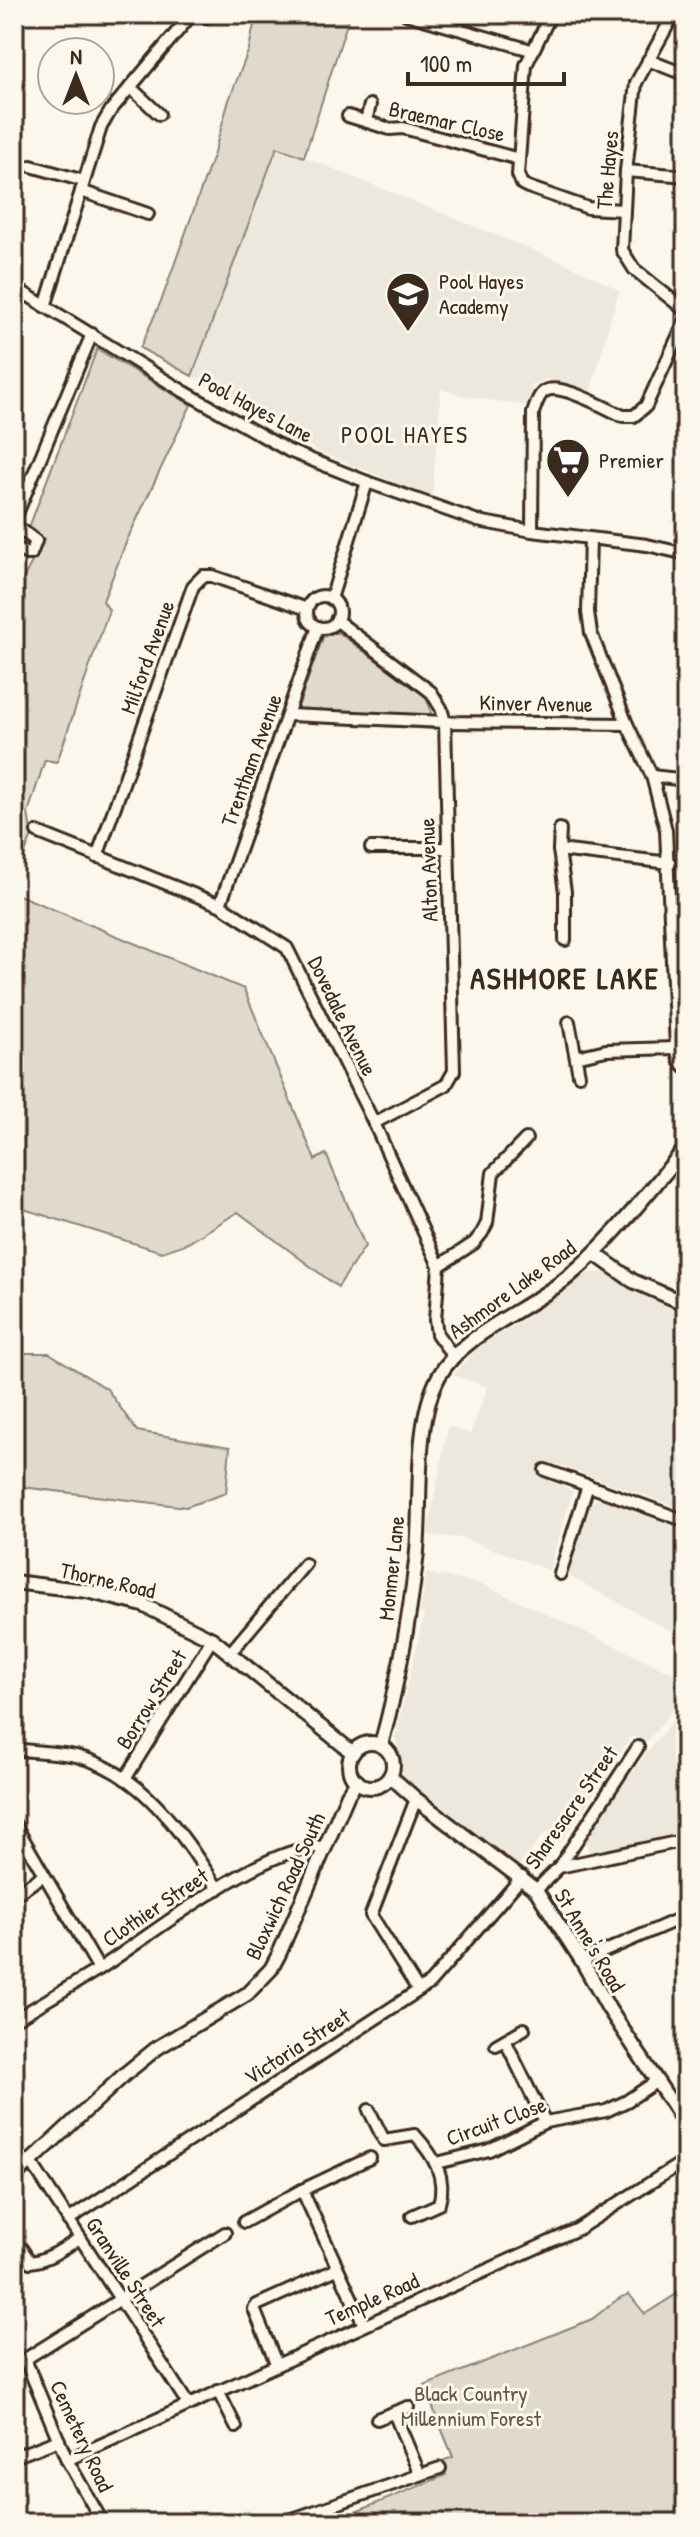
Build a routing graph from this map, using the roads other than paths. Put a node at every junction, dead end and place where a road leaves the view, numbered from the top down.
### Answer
1 (19, 14) edge
2 (192, 14) edge
3 (406, 14) edge
4 (551, 14) edge
5 (674, 14) edge
6 (14, 20) edge
7 (531, 50) junction
8 (648, 60) junction
9 (686, 75) edge
10 (130, 87) junction
11 (370, 105) dead end
12 (159, 114) dead end
13 (348, 116) dead end
14 (366, 121) junction
15 (519, 159) junction
16 (31, 166) dead end
17 (626, 171) junction
18 (686, 176) edge
19 (83, 186) junction
20 (623, 210) junction
21 (148, 214) dead end
22 (14, 287) edge
23 (45, 307) junction
24 (686, 311) edge
25 (686, 319) edge
26 (92, 334) junction
27 (367, 482) junction
28 (14, 521) edge
29 (532, 531) junction
30 (590, 539) junction
31 (14, 547) edge
32 (686, 554) edge
33 (331, 599) junction
34 (307, 609) junction
35 (336, 620) junction
36 (318, 627) junction
37 (289, 715) junction
38 (445, 722) junction
39 (627, 724) junction
40 (652, 776) junction
41 (686, 780) edge
42 (560, 829) dead end
43 (37, 832) dead end
44 (371, 848) dead end
45 (447, 848) junction
46 (559, 850) junction
47 (97, 857) junction
48 (670, 863) junction
49 (220, 905) junction
50 (565, 940) dead end
51 (569, 1022) dead end
52 (676, 1048) junction
53 (576, 1057) junction
54 (686, 1068) edge
55 (579, 1075) dead end
56 (374, 1123) junction
57 (526, 1139) dead end
58 (686, 1148) edge
59 (595, 1254) junction
60 (439, 1266) junction
61 (686, 1304) edge
62 (453, 1356) junction
63 (431, 1394) joint
64 (545, 1470) dead end
65 (588, 1485) junction
66 (686, 1521) edge
67 (305, 1564) dead end
68 (560, 1574) dead end
69 (14, 1582) edge
70 (212, 1639) junction
71 (230, 1653) junction
72 (381, 1745) junction
73 (638, 1747) dead end
74 (14, 1749) edge
75 (353, 1753) junction
76 (390, 1776) junction
77 (125, 1779) junction
78 (357, 1781) junction
79 (416, 1799) junction
80 (14, 1823) edge
81 (686, 1840) edge
82 (326, 1847) junction
83 (559, 1867) junction
84 (44, 1875) junction
85 (522, 1877) junction
86 (218, 1889) junction
87 (536, 1890) junction
88 (14, 1895) edge
89 (686, 1916) edge
90 (582, 1961) junction
91 (99, 1969) junction
92 (418, 1990) junction
93 (14, 2020) edge
94 (524, 2029) dead end
95 (657, 2081) junction
96 (686, 2098) edge
97 (673, 2105) junction
98 (369, 2110) dead end
99 (545, 2122) junction
100 (686, 2125) edge
101 (370, 2158) dead end
102 (686, 2160) edge
103 (31, 2162) junction
104 (437, 2163) junction
105 (14, 2177) edge
106 (302, 2190) junction
107 (412, 2216) dead end
108 (68, 2220) junction
109 (244, 2222) dead end
110 (225, 2233) dead end
111 (80, 2238) junction
112 (21, 2248) dead end
113 (337, 2269) junction
114 (120, 2300) junction
115 (364, 2325) junction
116 (276, 2363) junction
117 (218, 2391) junction
118 (188, 2404) junction
119 (408, 2407) dead end
120 (394, 2413) junction
121 (377, 2419) dead end
122 (236, 2427) dead end
123 (59, 2440) junction
124 (14, 2457) edge
125 (67, 2460) junction
126 (440, 2468) dead end
127 (420, 2475) junction
128 (103, 2523) edge
129 (281, 2523) edge

1 - 6 street
2 - 10 street
3 - 7 street
4 - 7 street
5 - 8 street, The Hayes
7 - 15 street
8 - 9 street
8 - 17 street, The Hayes
10 - 12 street
10 - 19 street
11 - 14 street, Braemar Close
13 - 14 street, Braemar Close
14 - 15 street, Braemar Close
15 - 20 street
16 - 19 street
17 - 18 street
17 - 20 street, The Hayes
19 - 21 street
19 - 23 street
20 - 24 street, The Hayes
22 - 23 street, Pool Hayes Lane
23 - 26 street, Pool Hayes Lane
25 - 29 street
26 - 27 street, Pool Hayes Lane
26 - 28 street
27 - 29 street, Pool Hayes Lane
27 - 33 street
28 - 31 street
29 - 30 street, Pool Hayes Lane
30 - 32 street, Pool Hayes Lane
30 - 39 street
33 - 34 street
33 - 35 street
34 - 36 street
34 - 47 street, Milford Avenue
35 - 36 street
35 - 38 street, Alton Avenue
36 - 37 street, Trentham Avenue
37 - 38 street, Kinver Avenue
37 - 49 street, Trentham Avenue
38 - 39 street, Kinver Avenue
38 - 45 street, Alton Avenue
39 - 40 street
40 - 41 street
40 - 48 street
42 - 46 street
43 - 47 street, Dovedale Avenue
44 - 45 street
45 - 56 street, Alton Avenue
46 - 48 street
46 - 50 street
47 - 49 street, Dovedale Avenue
48 - 52 street
49 - 56 street, Dovedale Avenue
51 - 53 street
52 - 53 street
52 - 54 street
53 - 55 street
56 - 60 street, Dovedale Avenue
57 - 60 street
58 - 59 street, Ashmore Lake Road
59 - 61 street
59 - 62 street, Ashmore Lake Road
60 - 62 street, Dovedale Avenue
62 - 63 street, Ashmore Lake Road
63 - 72 street, Monmer Lane
64 - 65 street
65 - 66 street
65 - 68 street
67 - 71 street
69 - 70 street, Thorne Road
70 - 71 street, Thorne Road
70 - 77 street, Borrow Street
71 - 75 street, Thorne Road
72 - 75 street
72 - 76 street
73 - 83 street, Sharesacre Street
74 - 77 street
75 - 78 street
76 - 78 street
76 - 79 street, St Anne's Road
77 - 86 street
78 - 82 street, Bloxwich Road South
79 - 85 street, St Anne's Road
79 - 92 street
80 - 84 street
81 - 83 street
82 - 86 street, Clothier Street
82 - 103 street, Bloxwich Road South
83 - 87 street, Sharesacre Street
84 - 88 street
84 - 91 street
85 - 87 street, St Anne's Road
85 - 92 street, Victoria Street
86 - 91 street, Clothier Street
87 - 90 street, St Anne's Road
89 - 90 street
90 - 95 street, St Anne's Road
91 - 93 street, Clothier Street
92 - 108 street, Victoria Street
94 - 99 street
95 - 97 street, St Anne's Road
95 - 99 street, Circuit Close
96 - 97 street
97 - 100 street, St Anne's Road
98 - 104 street
99 - 104 street, Circuit Close
101 - 106 street
102 - 115 street, Temple Road
103 - 105 street, Bloxwich Road South
103 - 108 street, Granville Street
104 - 107 street
106 - 109 street
106 - 113 street
108 - 111 street, Granville Street
110 - 114 street
111 - 112 street
111 - 114 street, Granville Street
113 - 115 street
113 - 116 street
114 - 118 street, Granville Street
114 - 123 street, Cemetery Road
115 - 116 street, Temple Road
116 - 117 street, Temple Road
117 - 118 street, Temple Road
117 - 122 street
118 - 125 street, Temple Road
119 - 120 street
120 - 121 street
120 - 127 street
123 - 124 street
123 - 125 street, Cemetery Road
125 - 128 street, Cemetery Road
126 - 127 street
127 - 129 street

